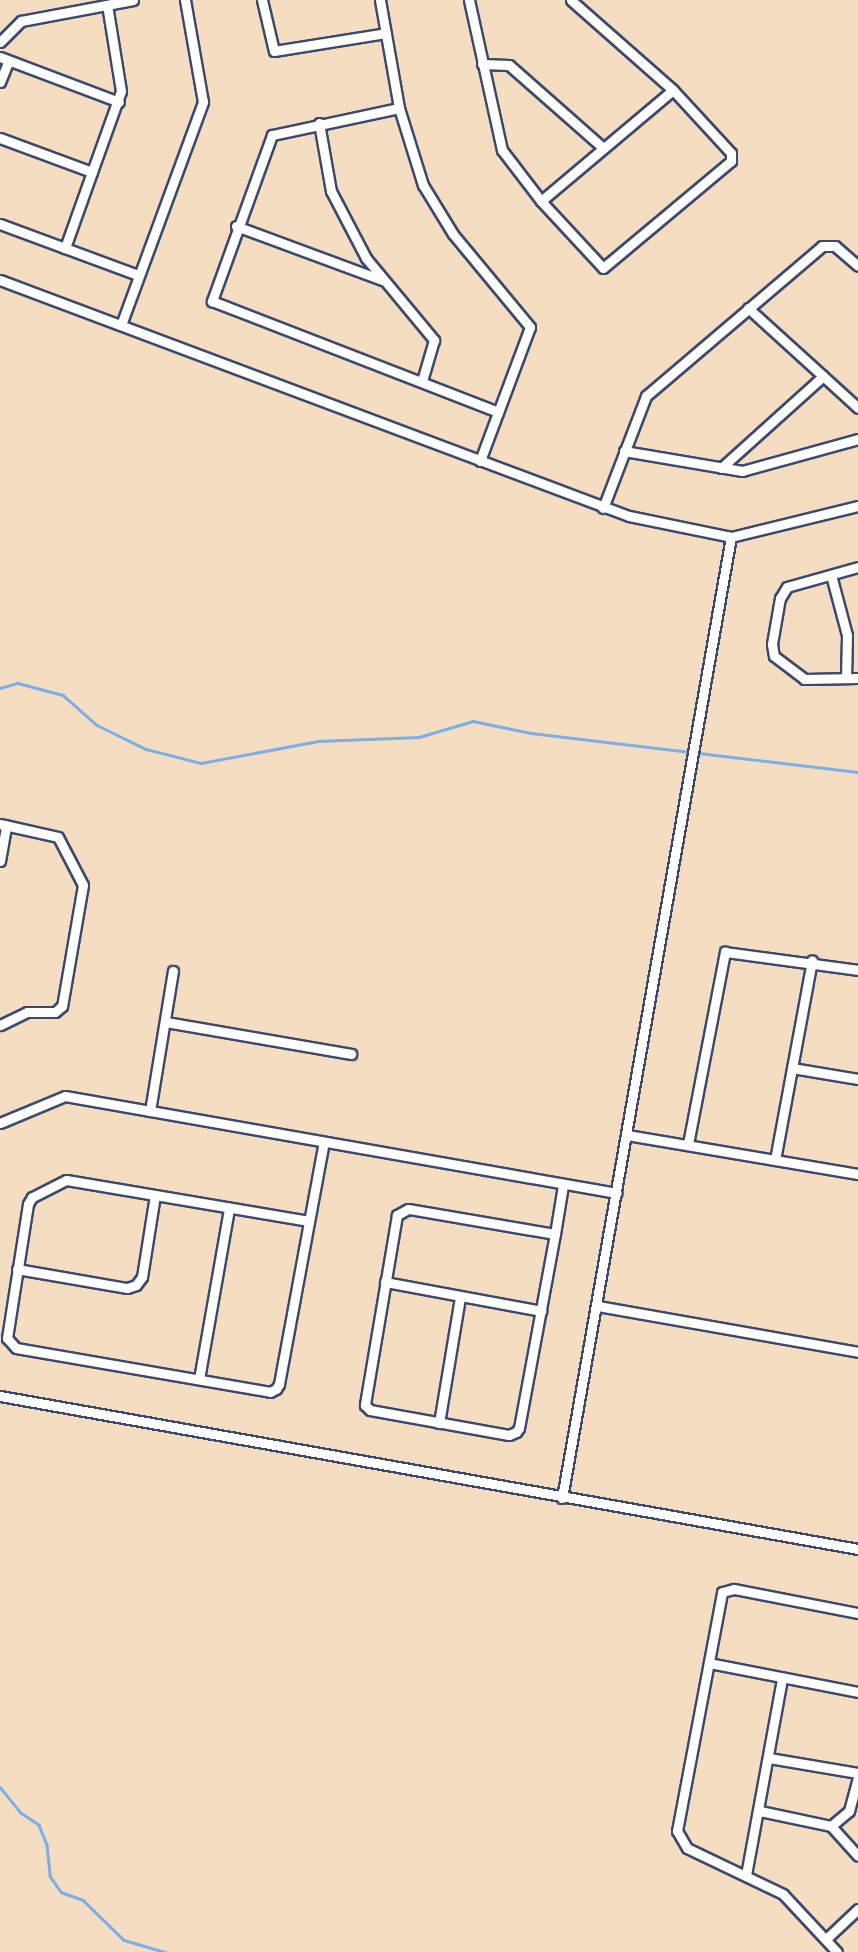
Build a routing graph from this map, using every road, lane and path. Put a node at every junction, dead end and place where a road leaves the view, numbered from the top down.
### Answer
1 (134, 0) edge
2 (185, 0) edge
3 (261, 0) edge
4 (380, 0) edge
5 (469, 0) edge
6 (571, 0) edge
7 (107, 5) junction
8 (386, 33) junction
9 (0, 42) edge
10 (4, 59) edge
11 (482, 64) junction
12 (0, 82) edge
13 (673, 90) junction
14 (119, 102) junction
15 (399, 108) junction
16 (319, 123) junction
17 (0, 138) edge
18 (603, 148) junction
19 (92, 172) junction
20 (541, 201) junction
21 (0, 224) edge
22 (236, 226) junction
23 (65, 248) junction
24 (858, 267) edge
25 (138, 275) junction
26 (0, 280) edge
27 (386, 282) junction
28 (748, 308) junction
29 (121, 325) junction
30 (823, 376) junction
31 (422, 381) junction
32 (858, 408) edge
33 (498, 412) junction
34 (858, 439) edge
35 (624, 451) junction
36 (480, 461) junction
37 (721, 468) junction
38 (858, 506) edge
39 (603, 508) junction
40 (732, 537) junction
41 (858, 567) edge
42 (831, 575) junction
43 (846, 678) junction
44 (858, 678) edge
45 (3, 825) edge
46 (0, 861) edge
47 (812, 960) junction
48 (858, 970) edge
49 (173, 971) dead end
50 (166, 1022) junction
51 (0, 1025) edge
52 (351, 1054) dead end
53 (792, 1068) junction
54 (858, 1079) edge
55 (150, 1111) junction
56 (0, 1123) edge
57 (627, 1135) junction
58 (324, 1142) junction
59 (688, 1144) junction
60 (775, 1160) junction
61 (858, 1174) edge
62 (564, 1185) junction
63 (617, 1193) junction
64 (155, 1195) junction
65 (229, 1208) junction
66 (309, 1221) junction
67 (555, 1234) junction
68 (17, 1269) junction
69 (385, 1282) junction
70 (460, 1297) junction
71 (598, 1306) junction
72 (541, 1311) junction
73 (858, 1352) edge
74 (199, 1379) junction
75 (0, 1396) edge
76 (439, 1423) junction
77 (562, 1498) junction
78 (858, 1549) edge
79 (858, 1613) edge
80 (709, 1663) junction
81 (782, 1678) junction
82 (858, 1692) edge
83 (769, 1758) junction
84 (858, 1775) edge
85 (760, 1811) junction
86 (831, 1826) junction
87 (858, 1856) edge
88 (746, 1875) junction
89 (858, 1909) edge
90 (826, 1939) junction
91 (837, 1952) edge

1 - 7 street
2 - 25 street
3 - 8 street
4 - 8 street
5 - 11 street
6 - 13 street
7 - 9 street
7 - 14 street
8 - 15 street
10 - 12 street
10 - 14 street
11 - 18 street
11 - 20 street
13 - 18 street
13 - 20 street
14 - 19 street
15 - 16 street
15 - 33 street
16 - 22 street
16 - 27 street
17 - 19 street
18 - 20 street
19 - 23 street
21 - 23 street
22 - 27 street
22 - 31 street
23 - 25 street
24 - 28 street
25 - 29 street
26 - 29 street
27 - 31 street
28 - 30 street
28 - 35 street
29 - 36 street
30 - 32 street
30 - 37 street
31 - 33 street
33 - 36 street
34 - 37 street
35 - 37 street
35 - 39 street
36 - 39 street
38 - 40 street
39 - 40 street
40 - 57 street
41 - 42 street
42 - 43 street
42 - 43 street
43 - 44 street
45 - 46 street
45 - 51 street
47 - 48 street
47 - 53 street
47 - 59 street
49 - 50 street
50 - 52 street
50 - 55 street
53 - 54 street
53 - 60 street
55 - 56 street
55 - 58 street
57 - 59 street
57 - 63 street
58 - 62 street
58 - 66 street
59 - 60 street
60 - 61 street
62 - 63 street
62 - 67 street
63 - 71 street
64 - 65 street
64 - 68 street
64 - 68 street
65 - 66 street
65 - 74 street
66 - 74 street
67 - 69 street
67 - 72 street
68 - 74 street
69 - 70 street
69 - 76 street
70 - 72 street
70 - 76 street
71 - 73 street
71 - 77 street
72 - 76 street
75 - 77 street
77 - 78 street
79 - 80 street
80 - 81 street
80 - 88 street
81 - 82 street
81 - 83 street
83 - 84 street
83 - 85 street
84 - 86 street
85 - 86 street
85 - 88 street
86 - 87 street
88 - 90 street
89 - 90 street
90 - 91 street

